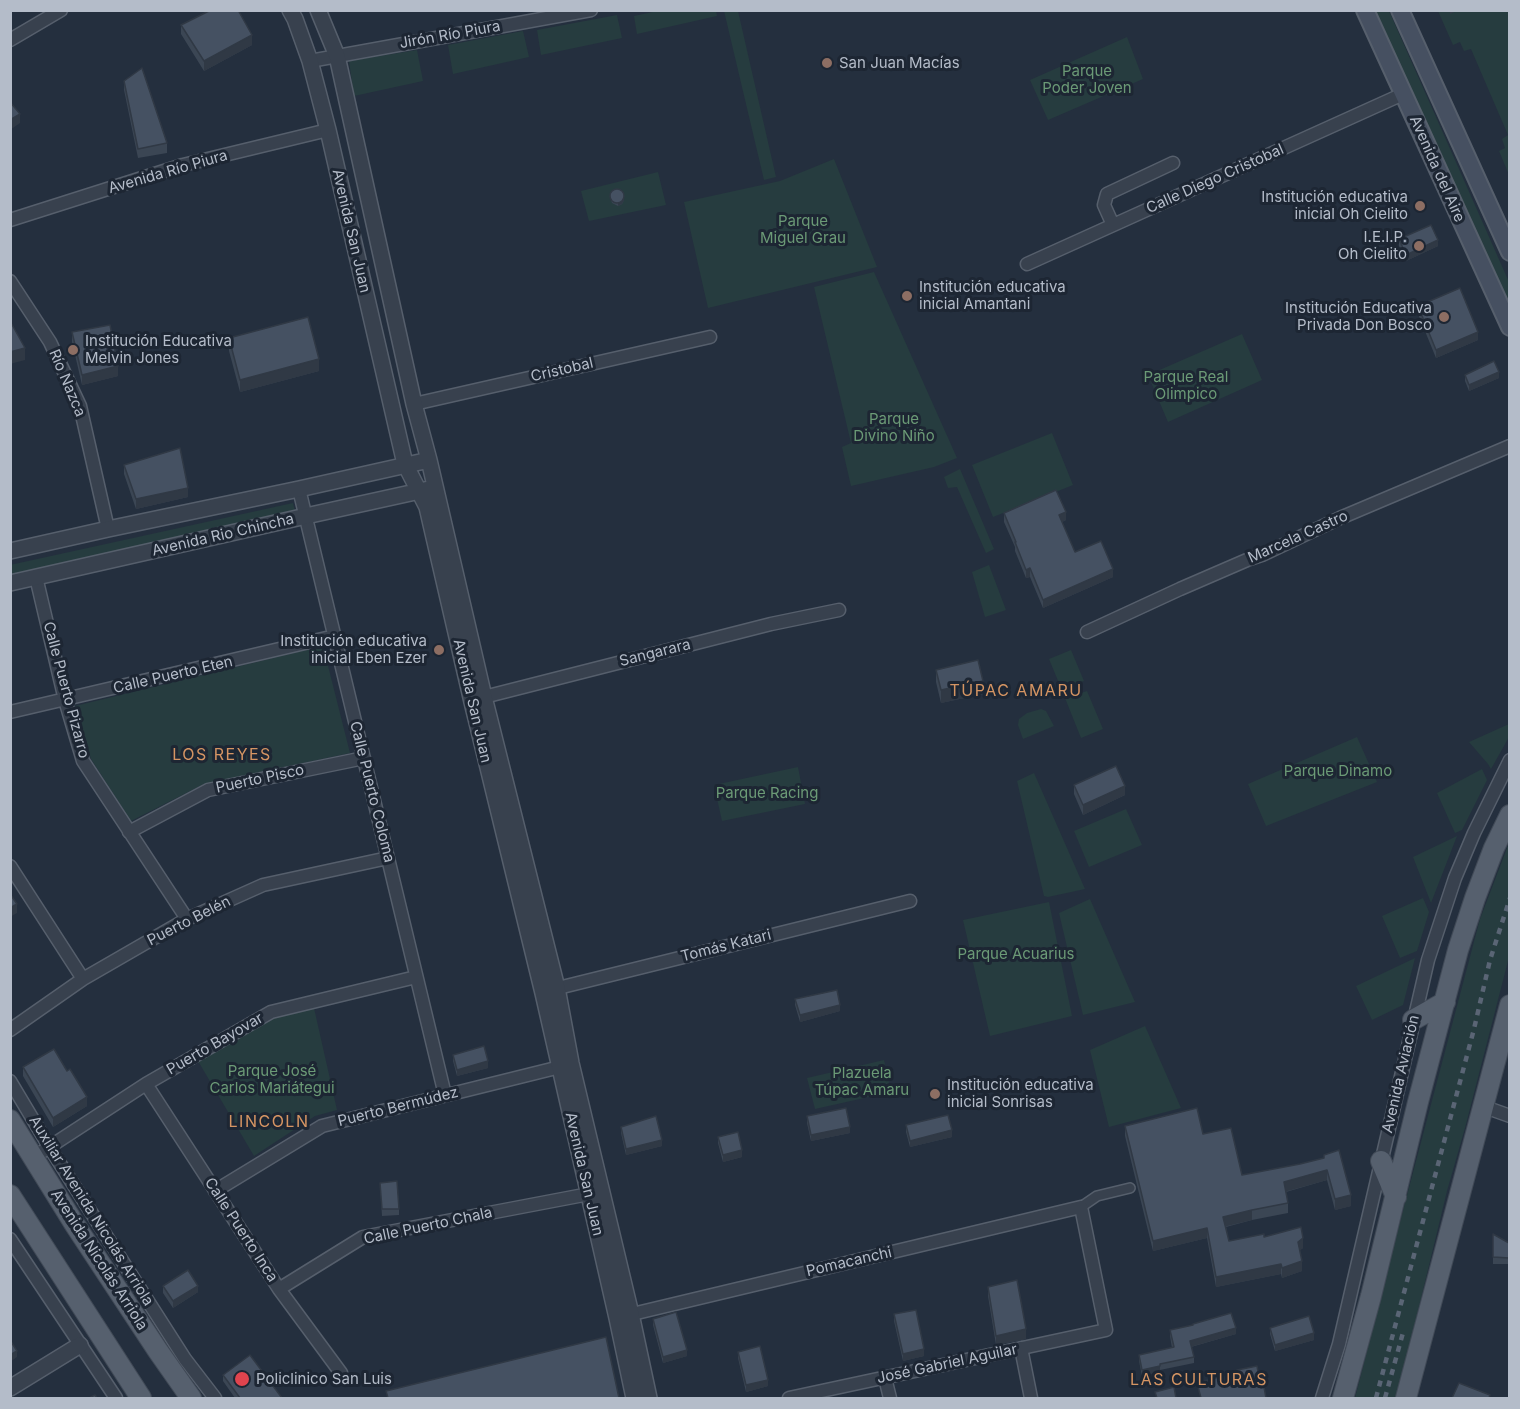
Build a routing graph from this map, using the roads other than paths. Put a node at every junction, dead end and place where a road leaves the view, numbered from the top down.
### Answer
1 (61, 10) edge
2 (290, 10) edge
3 (318, 10) edge
4 (591, 10) edge
5 (1365, 10) edge
6 (1400, 10) edge
7 (10, 40) edge
8 (337, 56) junction
9 (310, 61) junction
10 (1403, 94) junction
11 (328, 130) junction
12 (1173, 162) dead end
13 (10, 220) edge
14 (1113, 225) junction
15 (1509, 252) edge
16 (1027, 264) dead end
17 (10, 281) edge
18 (1509, 327) edge
19 (710, 337) dead end
20 (414, 404) junction
21 (1509, 446) edge
22 (429, 460) junction
23 (405, 464) junction
24 (436, 488) junction
25 (299, 489) junction
26 (419, 491) junction
27 (305, 516) junction
28 (108, 529) junction
29 (10, 551) edge
30 (36, 577) junction
31 (10, 583) edge
32 (839, 610) dead end
33 (1087, 632) dead end
34 (335, 636) junction
35 (478, 699) junction
36 (65, 700) junction
37 (10, 712) edge
38 (364, 758) junction
39 (1509, 760) edge
40 (1509, 816) edge
41 (129, 832) junction
42 (388, 858) junction
43 (10, 866) edge
44 (910, 901) dead end
45 (187, 919) junction
46 (416, 977) junction
47 (83, 979) junction
48 (550, 990) junction
49 (1445, 1002) junction
50 (1509, 1005) edge
51 (1413, 1020) junction
52 (10, 1030) edge
53 (560, 1066) junction
54 (10, 1081) edge
55 (146, 1084) junction
56 (445, 1095) junction
57 (1482, 1106) junction
58 (1509, 1116) edge
59 (10, 1120) edge
60 (42, 1153) junction
61 (1381, 1161) junction
62 (1130, 1188) dead end
63 (215, 1191) junction
64 (589, 1194) junction
65 (10, 1195) edge
66 (1396, 1197) junction
67 (1081, 1207) junction
68 (10, 1239) edge
69 (279, 1289) junction
70 (624, 1316) junction
71 (80, 1345) junction
72 (1021, 1348) junction
73 (341, 1373) dead end
74 (885, 1378) junction
75 (10, 1388) edge
76 (116, 1398) edge
77 (141, 1398) edge
78 (191, 1398) edge
79 (215, 1398) edge
80 (634, 1398) edge
81 (649, 1398) edge
82 (792, 1398) edge
83 (890, 1398) edge
84 (1031, 1398) edge
85 (1322, 1398) edge
86 (1344, 1398) edge
87 (1406, 1398) edge

1 - 7 street
2 - 9 street, Avenida San Juan
3 - 8 street, Avenida San Juan
4 - 8 street, Jirón Río Piura
5 - 10 main road, Avenida del Aire
6 - 15 main road, Avenida del Aire
8 - 9 street, Jirón Río Piura
8 - 20 street, Avenida San Juan
9 - 11 street, Avenida San Juan
10 - 14 street, Calle Diego Cristobal
10 - 18 main road, Avenida del Aire
11 - 13 street, Avenida Río Piura
11 - 23 street, Avenida San Juan
12 - 14 street
14 - 16 street, Calle Diego Cristobal
17 - 28 street, Río Nazca
19 - 20 street, Cristobal
20 - 22 street, Avenida San Juan
21 - 33 street, Marcela Castro
22 - 23 street, Avenida Rio Chincha
22 - 24 street, Avenida San Juan
23 - 25 street, Avenida Rio Chincha
23 - 26 street, Avenida San Juan
24 - 26 street, Avenida Rio Chincha
24 - 35 street, Avenida San Juan
25 - 27 street, Calle Puerto Coloma
25 - 28 street, Avenida Rio Chincha
26 - 27 street, Avenida Rio Chincha
26 - 35 street, Avenida San Juan
27 - 30 street, Avenida Rio Chincha
27 - 34 street, Calle Puerto Coloma
28 - 29 street, Avenida Rio Chincha
30 - 31 street, Avenida Rio Chincha
30 - 36 street, Calle Puerto Pizarro
32 - 35 street, Sangarara
34 - 36 street, Calle Puerto Eten
34 - 38 street, Calle Puerto Coloma
35 - 48 street, Avenida San Juan
36 - 37 street, Calle Puerto Eten
36 - 41 street, Calle Puerto Pizarro
38 - 41 street, Puerto Pisco
38 - 42 street, Calle Puerto Coloma
39 - 51 street, Avenida Aviación
40 - 49 main road, Avenida Aviación
41 - 45 street, Calle Puerto Pizarro
42 - 45 street, Puerto Belén
42 - 46 street, Calle Puerto Coloma
43 - 47 street
44 - 48 street, Tomás Katari
45 - 47 street, Puerto Belén
46 - 55 street, Puerto Bayovar
46 - 56 street, Calle Puerto Coloma
47 - 52 street, Puerto Belén
48 - 53 street, Avenida San Juan
48 - 70 street, Avenida San Juan
49 - 51 main road
49 - 66 main road, Avenida Aviación
50 - 57 main road
51 - 61 street, Avenida Aviación
53 - 56 street, Puerto Bermúdez
53 - 64 street, Avenida San Juan
54 - 60 street, Auxiliar Avenida Nicolás Arriola
55 - 60 street, Puerto Bayovar
55 - 63 street, Calle Puerto Inca
56 - 63 street, Puerto Bermúdez
57 - 58 street
57 - 87 main road
59 - 60 main road, Avenida Nicolás Arriola
60 - 78 main road, Avenida Nicolás Arriola
60 - 79 street, Auxiliar Avenida Nicolás Arriola
61 - 66 main road
61 - 85 street, Avenida Aviación
62 - 67 street
63 - 69 street, Calle Puerto Inca
64 - 69 street, Calle Puerto Chala
64 - 70 street, Avenida San Juan
65 - 77 main road
66 - 86 main road, Avenida Aviación
67 - 70 street, Pomacanchi
67 - 72 street, José Gabriel Aguilar
68 - 71 street
69 - 73 street, Calle Puerto Inca
70 - 80 street, Avenida San Juan
70 - 81 street, Avenida San Juan
71 - 75 street
71 - 76 street
72 - 74 street, José Gabriel Aguilar
72 - 84 street
74 - 82 street, José Gabriel Aguilar
74 - 83 street

